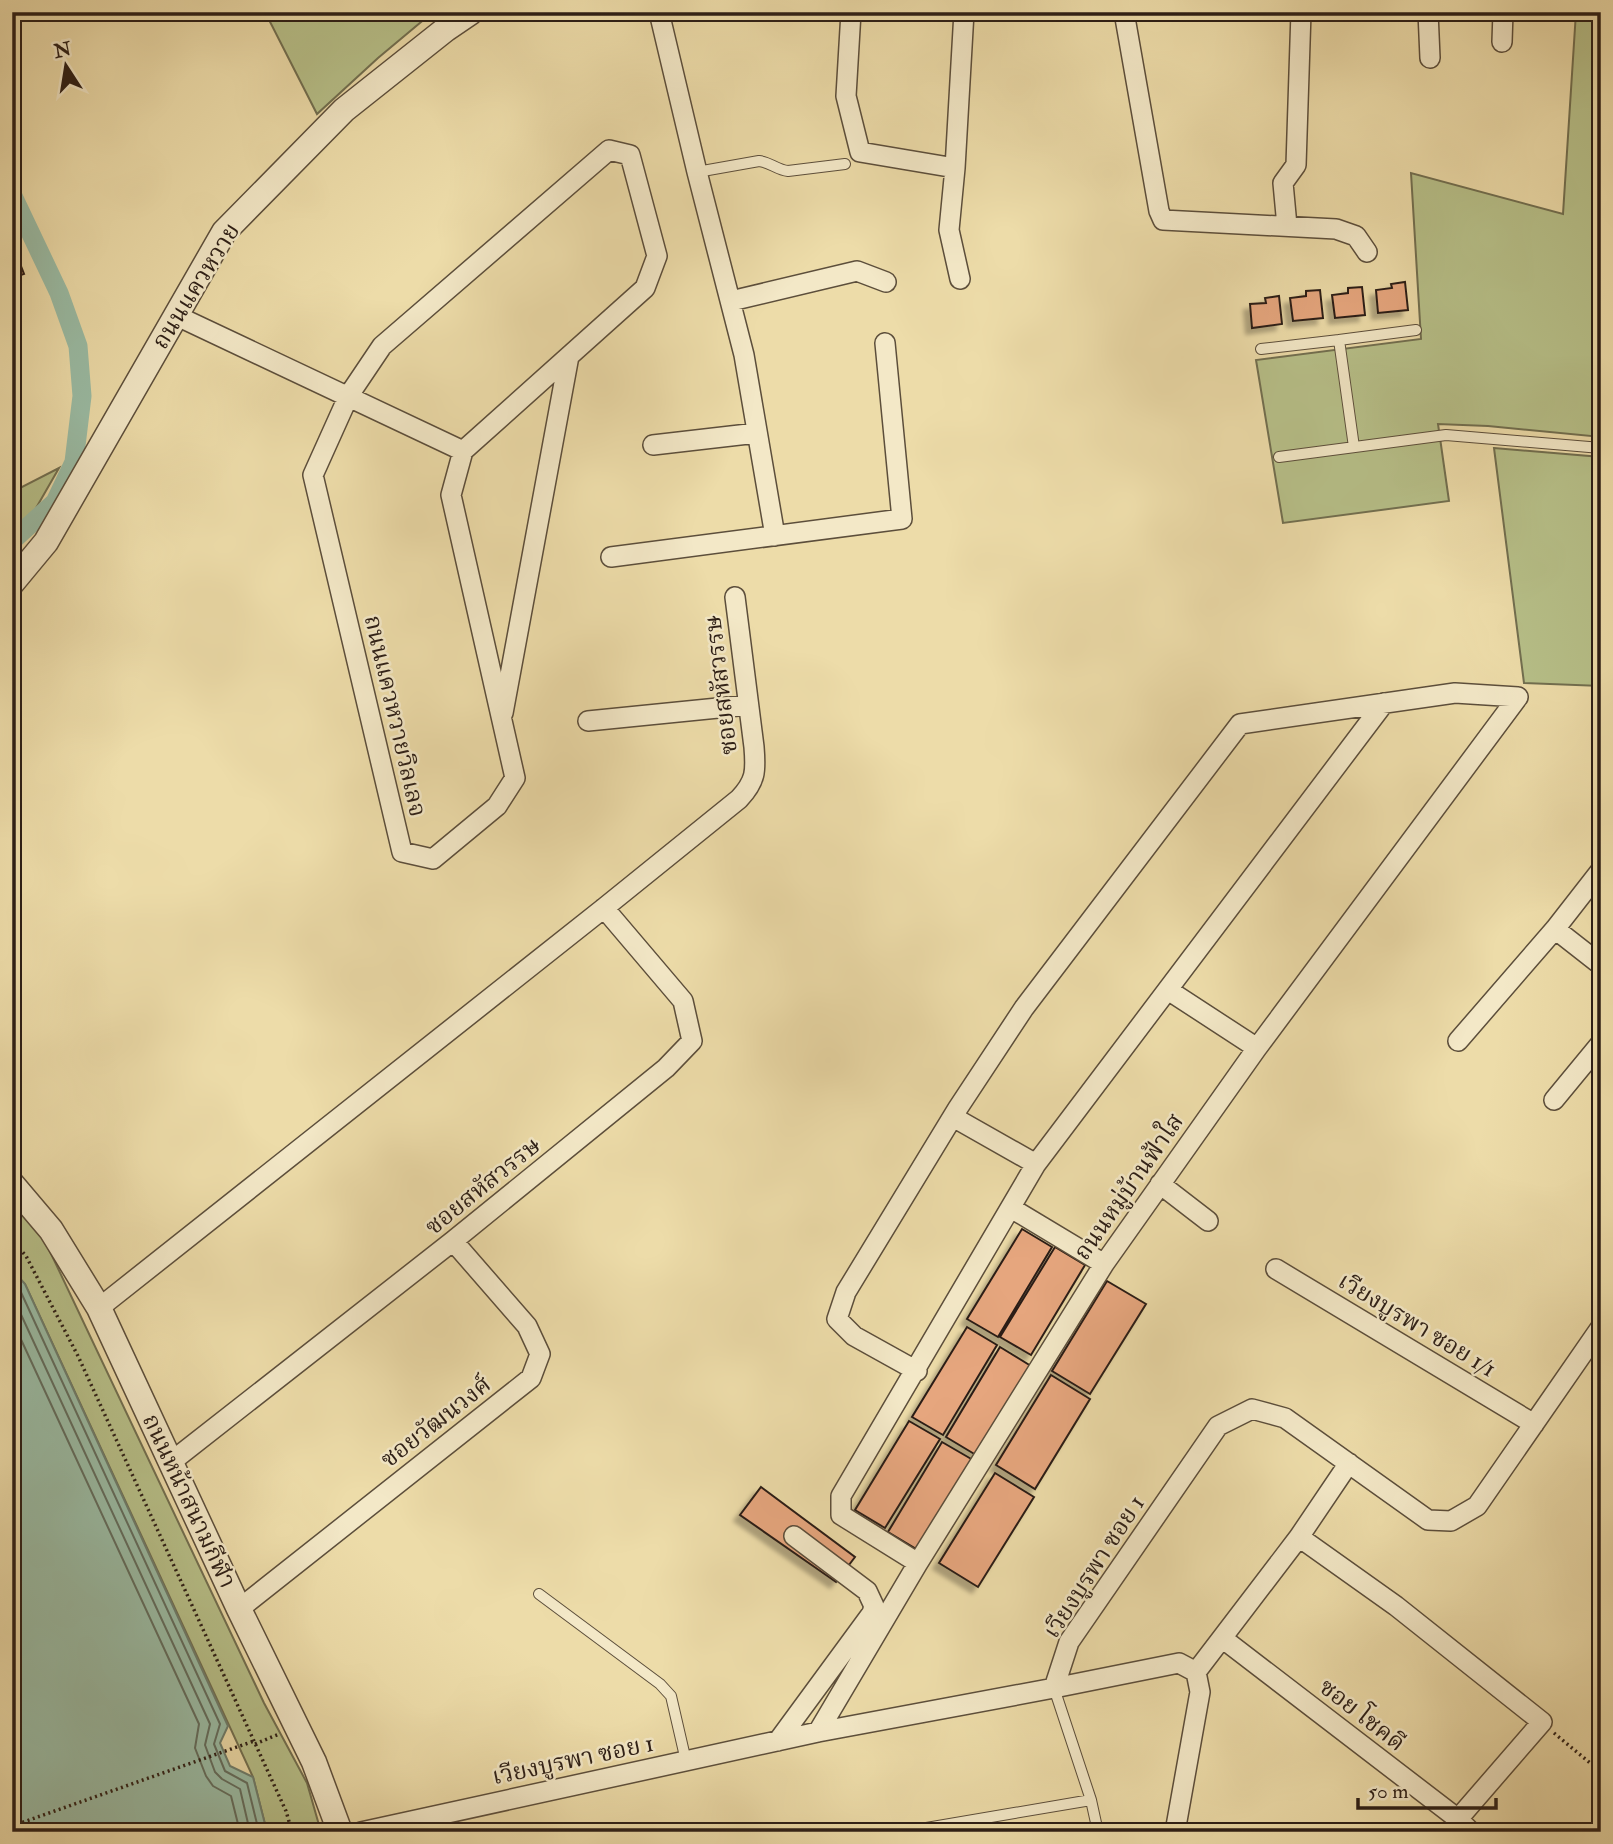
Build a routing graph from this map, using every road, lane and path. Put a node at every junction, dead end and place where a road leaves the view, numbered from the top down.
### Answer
1 (471, 12) edge
2 (659, 12) edge
3 (851, 12) edge
4 (964, 12) edge
5 (1124, 12) edge
6 (1301, 12) edge
7 (1428, 12) edge
8 (1503, 12) edge
9 (1502, 42) dead end
10 (1430, 58) dead end
11 (845, 164) dead end
12 (955, 168) junction
13 (697, 172) junction
14 (1287, 226) junction
15 (1367, 252) dead end
16 (960, 279) dead end
17 (886, 282) dead end
18 (731, 301) junction
19 (175, 315) junction
20 (1416, 330) dead end
21 (1339, 340) junction
22 (885, 343) dead end
23 (1261, 349) dead end
24 (569, 356) junction
25 (349, 396) junction
26 (757, 433) junction
27 (653, 445) dead end
28 (1354, 447) junction
29 (1601, 448) edge
30 (463, 451) junction
31 (1279, 457) dead end
32 (775, 536) junction
33 (611, 557) dead end
34 (12, 583) edge
35 (735, 597) dead end
36 (1384, 703) junction
37 (748, 705) junction
38 (502, 721) junction
39 (588, 721) dead end
40 (1601, 870) edge
41 (604, 908) junction
42 (1555, 929) junction
43 (1601, 965) edge
44 (1168, 990) junction
45 (1458, 1041) dead end
46 (1601, 1043) edge
47 (1257, 1048) junction
48 (1554, 1100) dead end
49 (953, 1117) junction
50 (1036, 1164) junction
51 (12, 1184) edge
52 (1160, 1184) junction
53 (1011, 1208) junction
54 (1208, 1221) dead end
55 (12, 1240) edge
56 (453, 1241) junction
57 (1104, 1264) junction
58 (1276, 1269) dead end
59 (99, 1308) junction
60 (1601, 1327) edge
61 (917, 1371) junction
62 (1534, 1423) junction
63 (171, 1462) junction
64 (1349, 1463) junction
65 (794, 1536) dead end
66 (1299, 1537) junction
67 (918, 1563) junction
68 (539, 1594) dead end
69 (239, 1609) junction
70 (1222, 1638) junction
71 (1196, 1672) junction
72 (1054, 1688) junction
73 (1542, 1722) junction
74 (818, 1731) junction
75 (254, 1741) junction
76 (778, 1741) junction
77 (686, 1761) junction
78 (1601, 1772) edge
79 (1091, 1800) junction
80 (12, 1826) edge
81 (1464, 1826) edge
82 (292, 1832) edge
83 (340, 1832) edge
84 (361, 1832) edge
85 (903, 1832) edge
86 (1098, 1832) edge
87 (1175, 1832) edge

1 - 19 street, ถนนแควหวาย
2 - 13 street
3 - 12 street
4 - 12 street
5 - 14 street
6 - 14 street
7 - 10 street
8 - 9 street
11 - 13 lane
12 - 16 street
13 - 18 street
14 - 15 street
17 - 18 street
18 - 26 street
19 - 25 street
19 - 34 street, ถนนแควหวาย
20 - 21 lane
21 - 23 lane
21 - 28 lane
22 - 32 street
24 - 25 street, ถนนแควหวายวิลเลจ
24 - 30 street, ถนนแควหวายวิลเลจ
24 - 38 street, ถนนแควหวายวิลเลจ
25 - 30 street
25 - 38 street, ถนนแควหวายวิลเลจ
26 - 27 street
26 - 32 street
28 - 29 lane
28 - 31 lane
30 - 38 street, ถนนแควหวายวิลเลจ
32 - 33 street
35 - 37 street, ซอยสหัสวรรษ
36 - 44 street
36 - 47 street, ถนนหมู่บ้านฟ้าใส
36 - 49 street
37 - 39 street
37 - 41 street, ซอยสหัสวรรษ
40 - 42 street
41 - 56 street, ซอยสหัสวรรษ
41 - 59 street, ซอยสหัสวรรษ
42 - 43 street
42 - 45 street
44 - 47 street
44 - 50 street
46 - 48 street
47 - 52 street, ถนนหมู่บ้านฟ้าใส
49 - 50 street
49 - 61 street
50 - 53 street
51 - 59 street, ถนนหน้าสนามกีฬา
52 - 54 street
52 - 57 street, ถนนหมู่บ้านฟ้าใส
53 - 57 street
53 - 61 street
55 - 75 path
56 - 63 street, ซอยสหัสวรรษ
56 - 69 street, ซอยวัฒนวงศ์
57 - 67 street, ถนนหมู่บ้านฟ้าใส
58 - 62 street, เวียงบูรพา ซอย 1/1
59 - 63 street, ถนนหน้าสนามกีฬา
60 - 62 street, เวียงบูรพา ซอย 1
61 - 67 street
62 - 64 street, เวียงบูรพา ซอย 1
63 - 69 street, ถนนหน้าสนามกีฬา
64 - 66 street
64 - 72 street, เวียงบูรพา ซอย 1
65 - 76 street
66 - 70 street
66 - 73 street
67 - 74 street, ถนนหมู่บ้านฟ้าใส
68 - 77 lane
69 - 83 street, ถนนหน้าสนามกีฬา
70 - 71 street
70 - 81 street, ซอย โชคดี
71 - 72 street
71 - 87 street
72 - 74 street, เวียงบูรพา ซอย 1
72 - 79 lane
73 - 78 path
73 - 81 street
74 - 76 street, เวียงบูรพา ซอย 1
75 - 80 path
75 - 82 path
76 - 77 street, เวียงบูรพา ซอย 1
77 - 84 street, เวียงบูรพา ซอย 1
79 - 85 lane
79 - 86 lane

